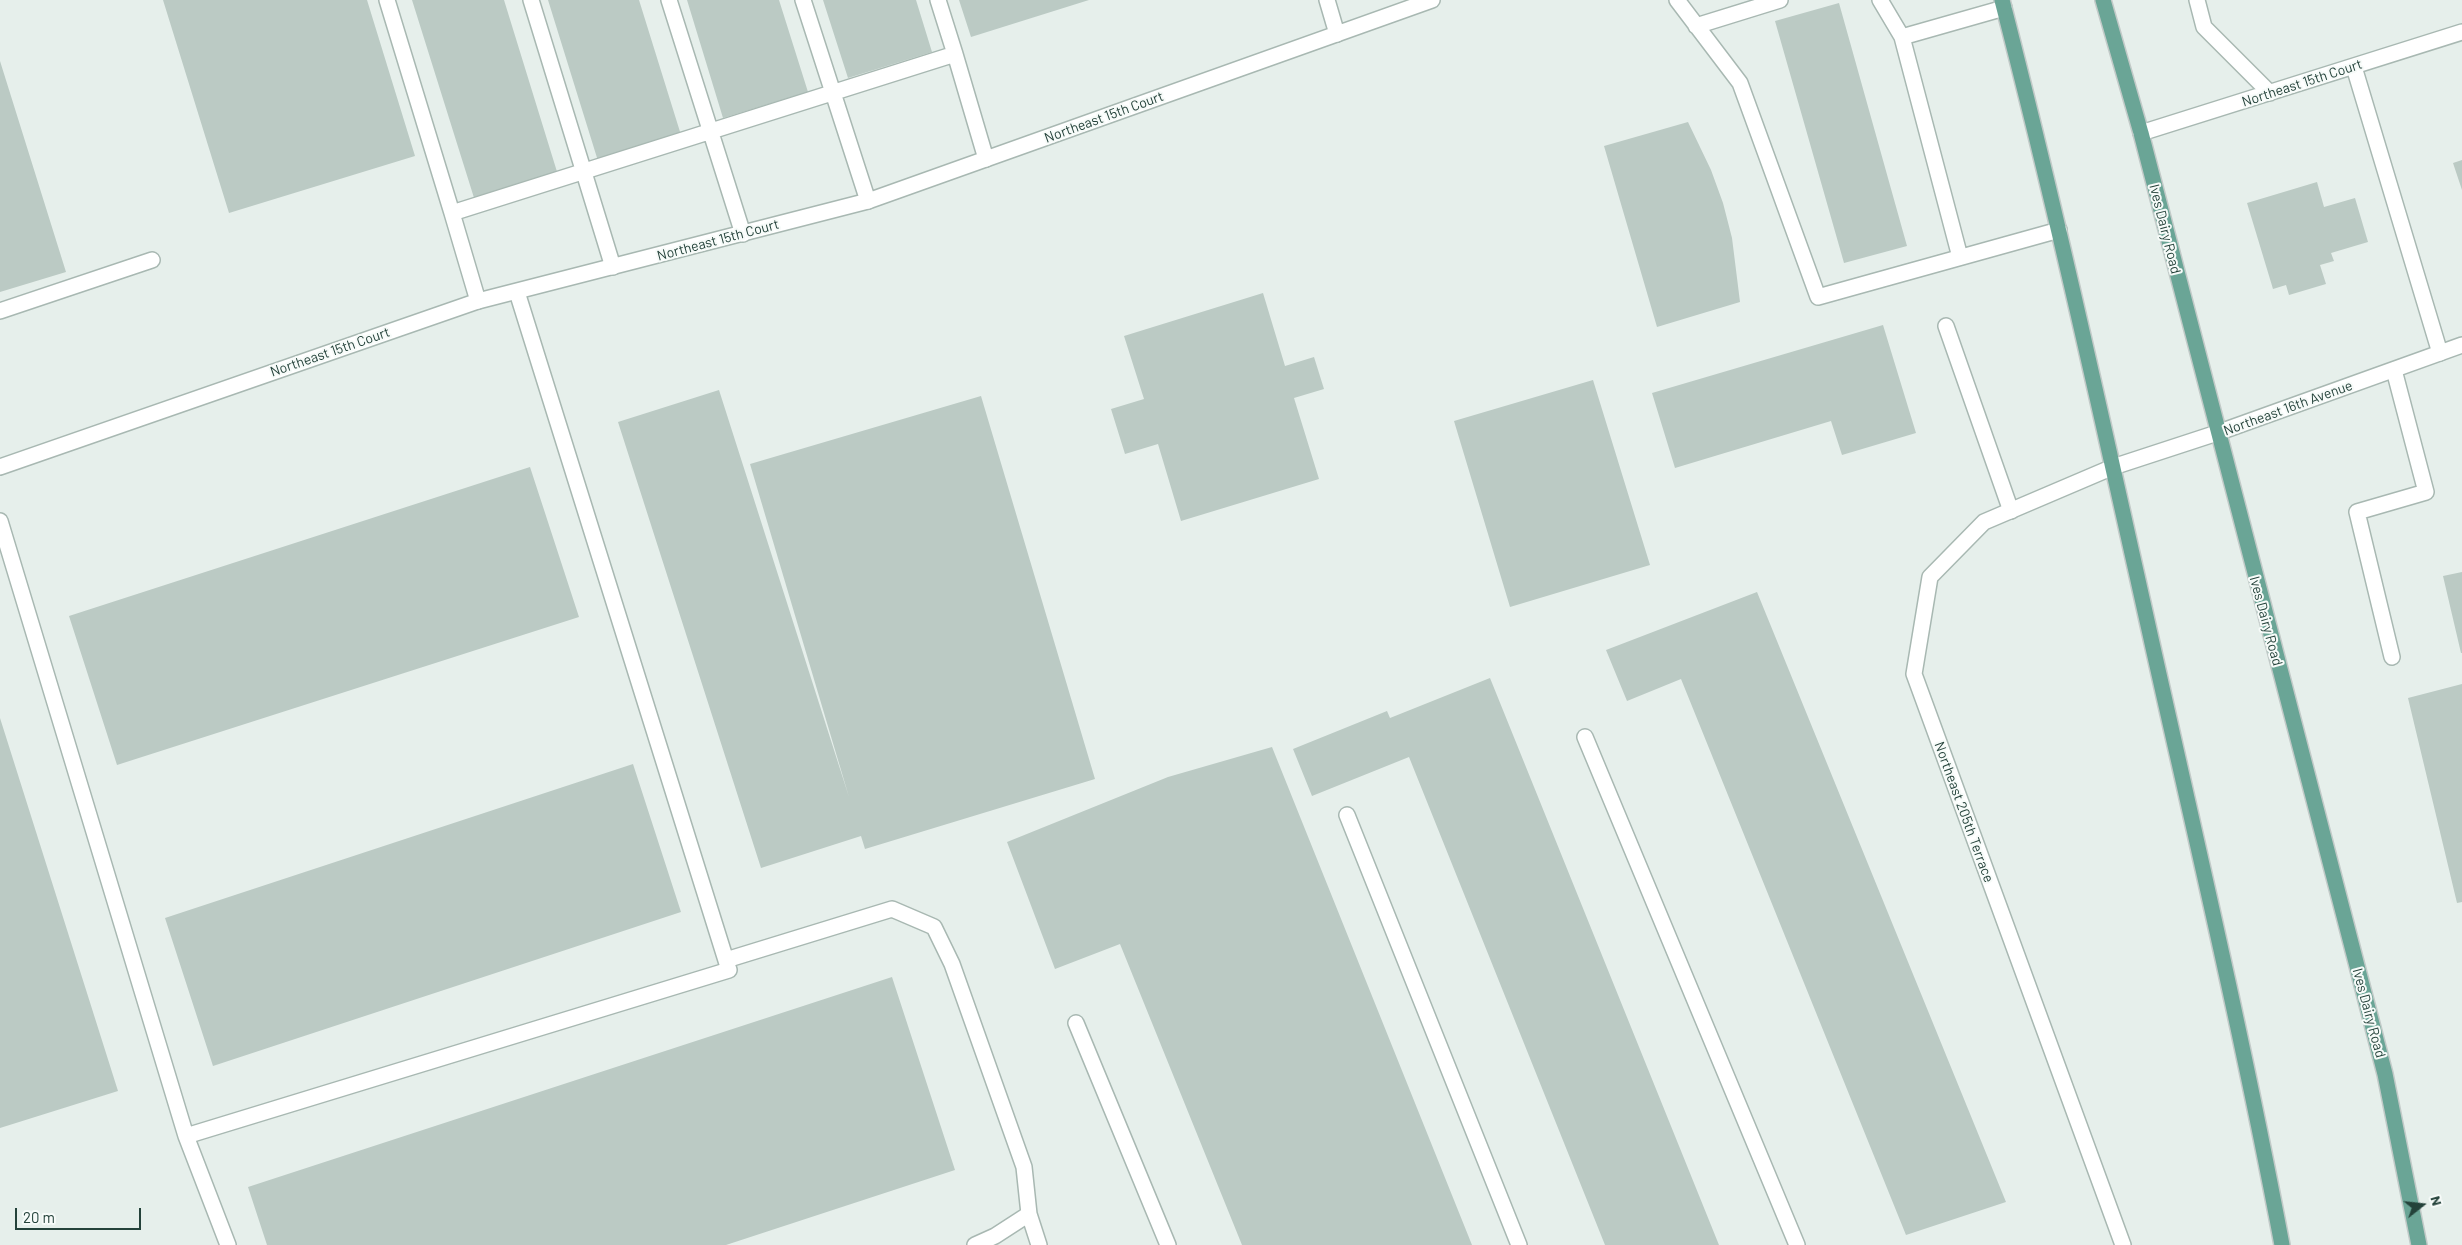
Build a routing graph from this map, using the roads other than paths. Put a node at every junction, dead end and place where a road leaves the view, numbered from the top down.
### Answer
1 (387, 0) edge
2 (531, 0) edge
3 (669, 0) edge
4 (803, 0) edge
5 (938, 0) edge
6 (1327, 0) edge
7 (1432, 0) edge
8 (1676, 0) edge
9 (1780, 0) edge
10 (1880, 0) edge
11 (2103, 0) edge
12 (2197, 0) edge
13 (2003, 4) edge
14 (1696, 26) junction
15 (2462, 32) edge
16 (1337, 34) junction
17 (1902, 37) junction
18 (955, 54) junction
19 (2354, 67) junction
20 (832, 93) junction
21 (2270, 93) junction
22 (710, 132) junction
23 (2140, 133) junction
24 (986, 159) junction
25 (584, 171) junction
26 (868, 201) junction
27 (452, 213) junction
28 (2059, 230) junction
29 (743, 234) junction
30 (1960, 257) junction
31 (152, 260) dead end
32 (613, 267) junction
33 (517, 292) junction
34 (478, 301) junction
35 (0, 311) edge
36 (1946, 326) dead end
37 (2462, 345) edge
38 (2440, 352) junction
39 (2394, 370) junction
40 (2217, 433) junction
41 (0, 467) edge
42 (2113, 467) junction
43 (2010, 511) junction
44 (0, 521) edge
45 (2392, 657) dead end
46 (1585, 737) dead end
47 (1347, 815) dead end
48 (726, 960) junction
49 (1076, 1023) dead end
50 (186, 1136) junction
51 (1029, 1214) junction
52 (228, 1245) edge
53 (975, 1245) edge
54 (1039, 1245) edge
55 (1168, 1245) edge
56 (1519, 1245) edge
57 (1797, 1245) edge
58 (2123, 1245) edge
59 (2282, 1245) edge
60 (2419, 1245) edge

1 - 27 street
2 - 25 street
3 - 22 street
4 - 20 street
5 - 18 street
6 - 16 street
7 - 16 street, Northeast 15th Court
8 - 14 street
9 - 14 street
10 - 17 street
11 - 23 main road, Ives Dairy Road
12 - 21 street
13 - 17 street
13 - 28 main road
14 - 30 street
15 - 19 street, Northeast 15th Court
16 - 24 street, Northeast 15th Court
17 - 30 street
18 - 20 street
18 - 24 street
19 - 21 street, Northeast 15th Court
19 - 38 street
20 - 22 street
20 - 26 street
21 - 23 street, Northeast 15th Court
22 - 25 street
22 - 29 street
23 - 40 main road, Ives Dairy Road
24 - 26 street, Northeast 15th Court
25 - 27 street
25 - 32 street
26 - 29 street, Northeast 15th Court
27 - 34 street
28 - 30 street
28 - 42 main road
29 - 32 street, Northeast 15th Court
31 - 35 street
32 - 33 street, Northeast 15th Court
33 - 34 street, Northeast 15th Court
33 - 48 street
34 - 41 street, Northeast 15th Court
36 - 43 street
37 - 38 street, Northeast 16th Avenue
38 - 39 street, Northeast 16th Avenue
39 - 40 street, Northeast 16th Avenue
39 - 45 street
40 - 42 street, Northeast 16th Avenue
40 - 60 main road, Ives Dairy Road
42 - 43 street, Northeast 205th Terrace
42 - 59 main road
43 - 58 street, Northeast 205th Terrace
44 - 50 street
46 - 57 street
47 - 56 street
48 - 50 street
48 - 51 street
49 - 55 street
50 - 52 street
51 - 53 street
51 - 54 street

